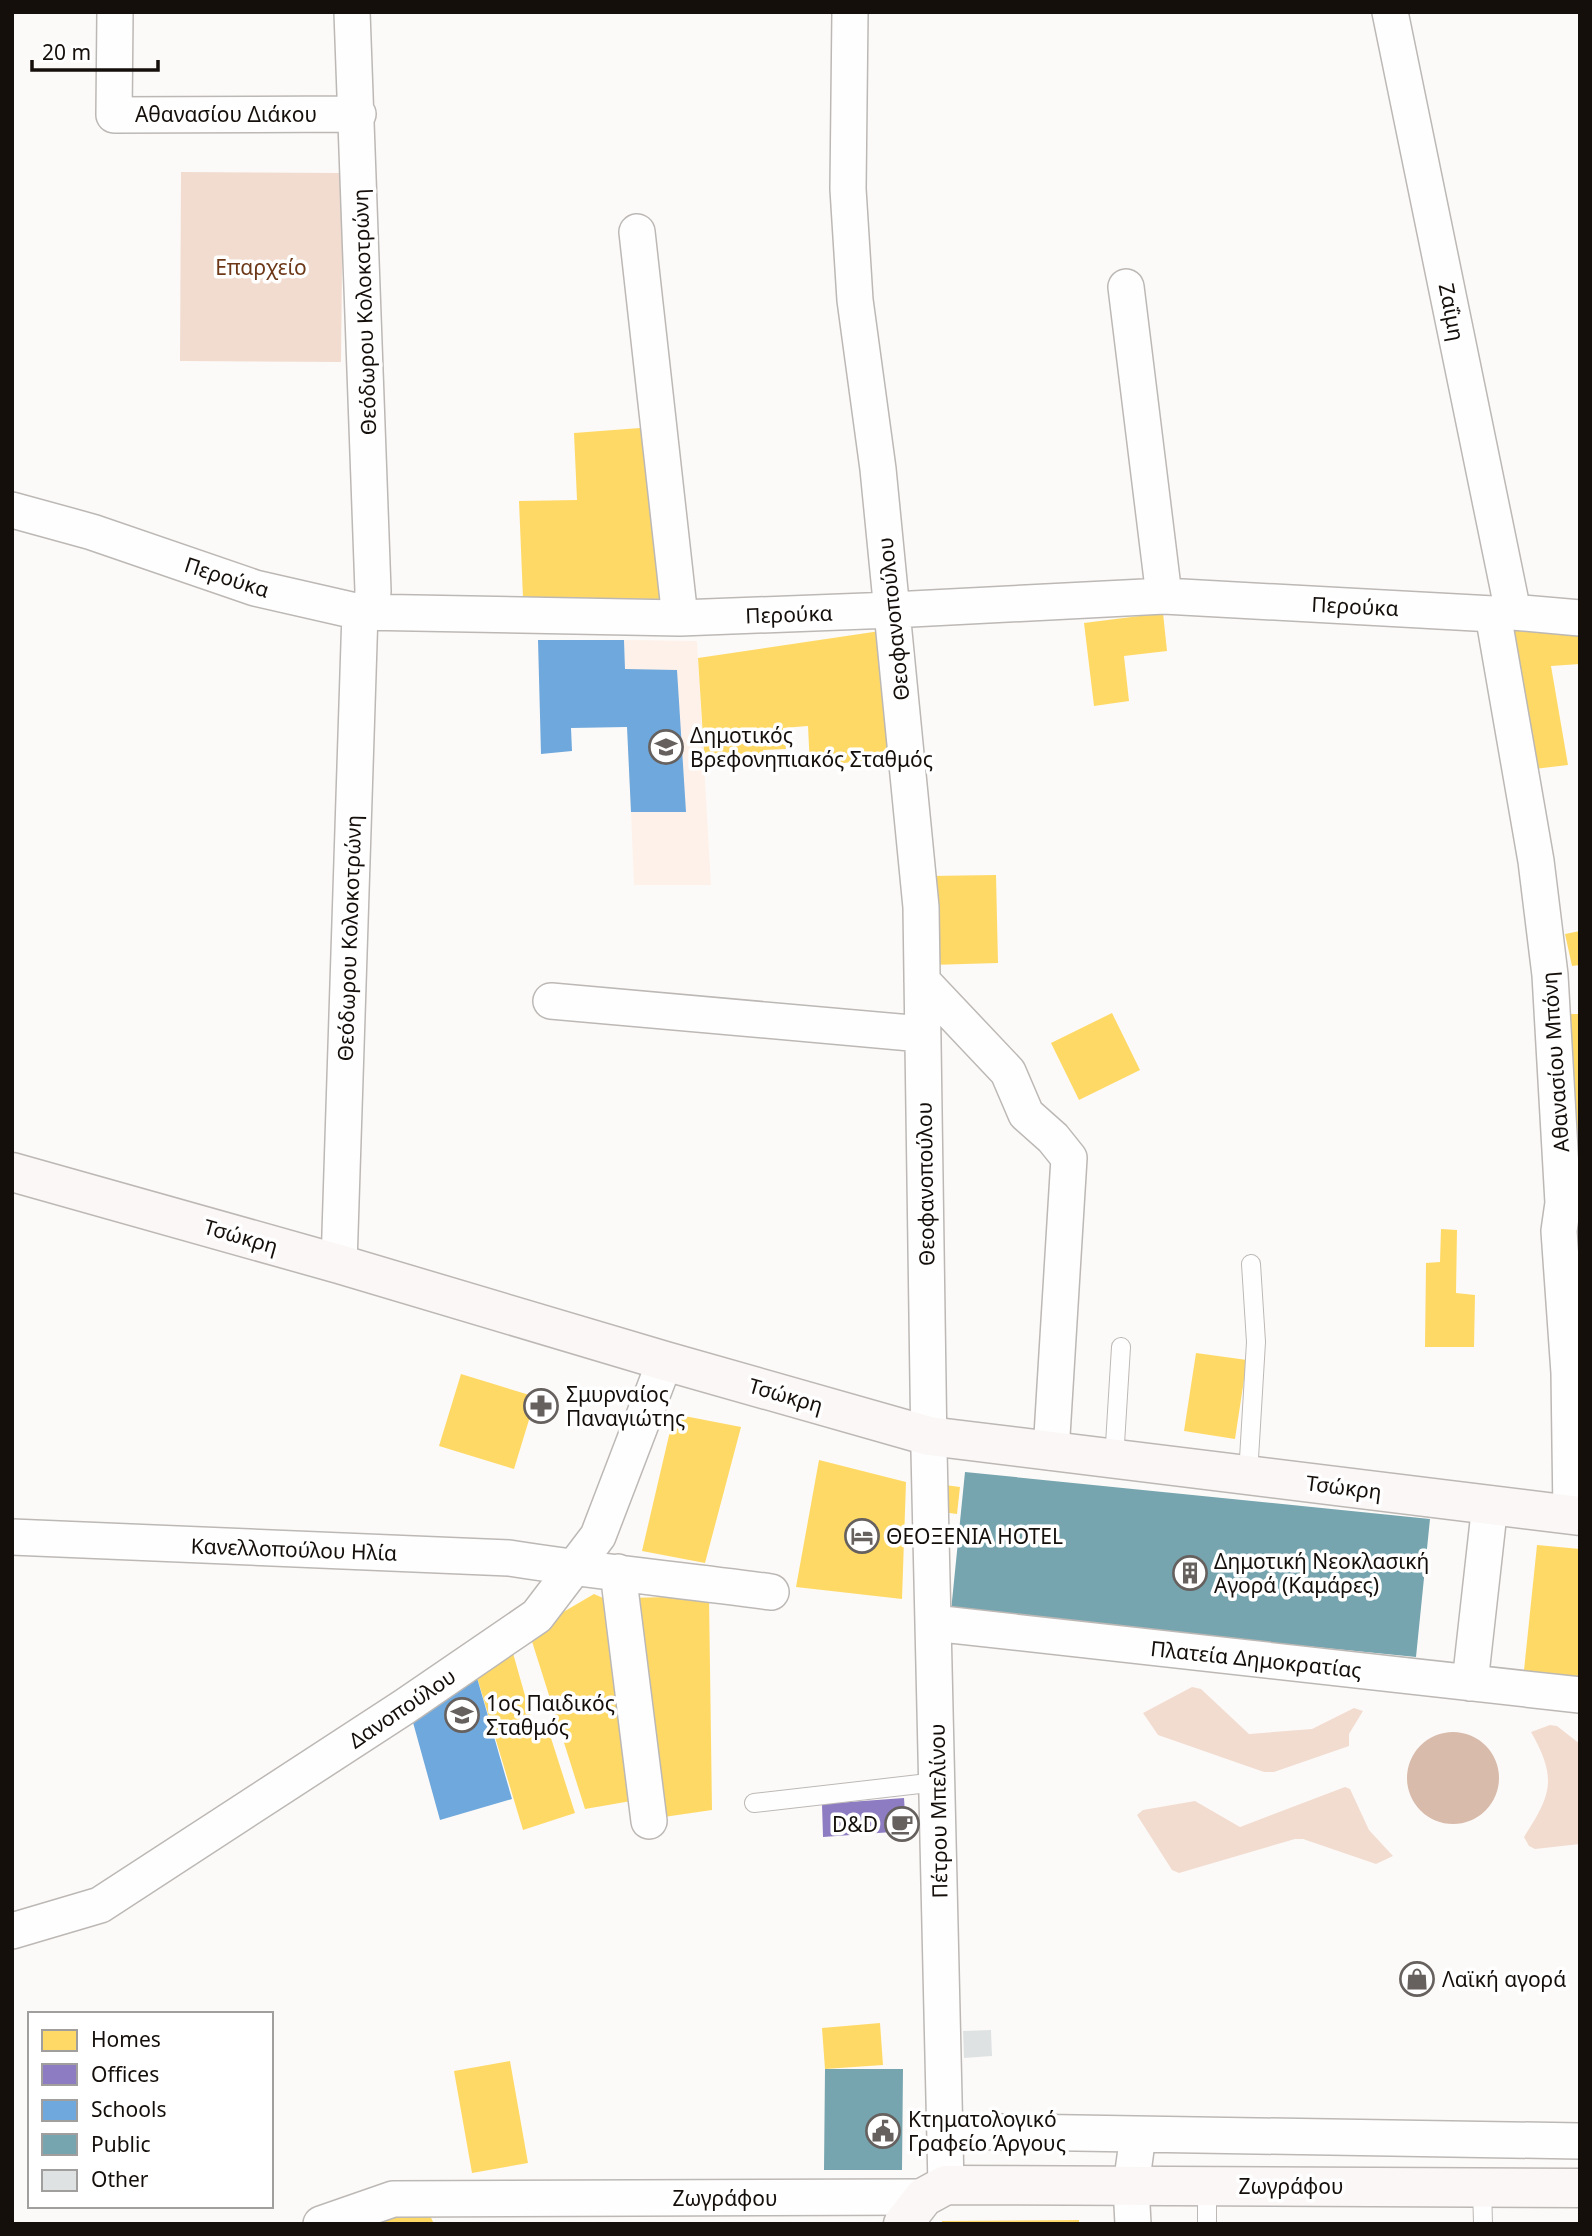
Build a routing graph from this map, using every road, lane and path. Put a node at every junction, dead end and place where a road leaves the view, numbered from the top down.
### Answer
1 (115, 12) edge
2 (352, 12) edge
3 (850, 12) edge
4 (1390, 12) edge
5 (358, 114) junction
6 (637, 232) dead end
7 (1126, 288) dead end
8 (12, 510) edge
9 (1164, 596) junction
10 (892, 610) junction
11 (366, 612) junction
12 (1503, 613) junction
13 (680, 618) junction
14 (1580, 618) edge
15 (922, 981) junction
16 (551, 1001) dead end
17 (922, 1034) junction
18 (12, 1172) edge
19 (1570, 1260) edge
20 (339, 1264) junction
21 (1251, 1264) dead end
22 (1121, 1347) dead end
23 (665, 1361) junction
24 (1574, 1372) edge
25 (929, 1436) junction
26 (1051, 1452) junction
27 (1114, 1460) junction
28 (1248, 1475) junction
29 (1490, 1504) junction
30 (1575, 1515) edge
31 (12, 1537) edge
32 (575, 1568) junction
33 (618, 1572) junction
34 (771, 1592) dead end
35 (933, 1623) junction
36 (1470, 1683) junction
37 (1580, 1695) edge
38 (937, 1782) junction
39 (754, 1803) dead end
40 (649, 1821) dead end
41 (12, 1931) edge
42 (945, 2132) junction
43 (1138, 2135) junction
44 (1452, 2139) junction
45 (1580, 2141) edge
46 (1131, 2186) junction
47 (1207, 2186) junction
48 (1580, 2188) edge
49 (1472, 2199) edge
50 (924, 2202) edge
51 (321, 2224) edge
52 (1133, 2224) edge
53 (1207, 2224) edge

1 - 5 street, Αθανασίου Διάκου
2 - 5 street, Θεόδωρου Κολοκοτρώνη
3 - 10 street, Θεοφανοπούλου
4 - 12 street, Ζαΐμη
5 - 11 street, Θεόδωρου Κολοκοτρώνη
6 - 13 street
7 - 9 street
8 - 11 street, Περούκα
9 - 10 street, Περούκα
9 - 12 street, Περούκα
10 - 13 street, Περούκα
10 - 15 street, Θεοφανοπούλου
11 - 13 street, Περούκα
11 - 20 street, Θεόδωρου Κολοκοτρώνη
12 - 14 street, Περούκα
12 - 19 street, Αθανασίου Μπόνη
15 - 17 street, Θεοφανοπούλου
15 - 26 street
16 - 17 street
17 - 25 street, Θεοφανοπούλου
18 - 20 street, Τσώκρη
19 - 24 street, Αθανασίου Μπόνη
20 - 23 street, Τσώκρη
21 - 28 lane
22 - 27 lane
23 - 25 street, Τσώκρη
23 - 32 street, Δανοπούλου
24 - 30 street, Αθανασίου Μπόνη
25 - 26 street, Τσώκρη
25 - 35 street, Πέτρου Μπελίνου
26 - 27 street, Τσώκρη
27 - 28 street, Τσώκρη
28 - 29 street, Τσώκρη
29 - 30 street, Τσώκρη
29 - 36 street
31 - 32 street, Κανελλοπούλου Ηλία
32 - 33 street, Κανελλοπούλου Ηλία
32 - 41 street, Δανοπούλου
33 - 34 street, Κανελλοπούλου Ηλία
33 - 40 street
35 - 36 street, Πλατεία Δημοκρατίας
35 - 38 street, Πέτρου Μπελίνου
36 - 37 street, Πλατεία Δημοκρατίας
38 - 39 lane
38 - 42 street, Πέτρου Μπελίνου
42 - 43 street
42 - 50 street, Πέτρου Μπελίνου
43 - 44 street
43 - 46 street
44 - 45 street
44 - 49 street
46 - 47 street, Ζωγράφου
46 - 50 street, Ζωγράφου
46 - 52 street
47 - 49 street, Ζωγράφου
47 - 53 lane
48 - 49 street, Ζωγράφου
50 - 51 street, Ζωγράφου

